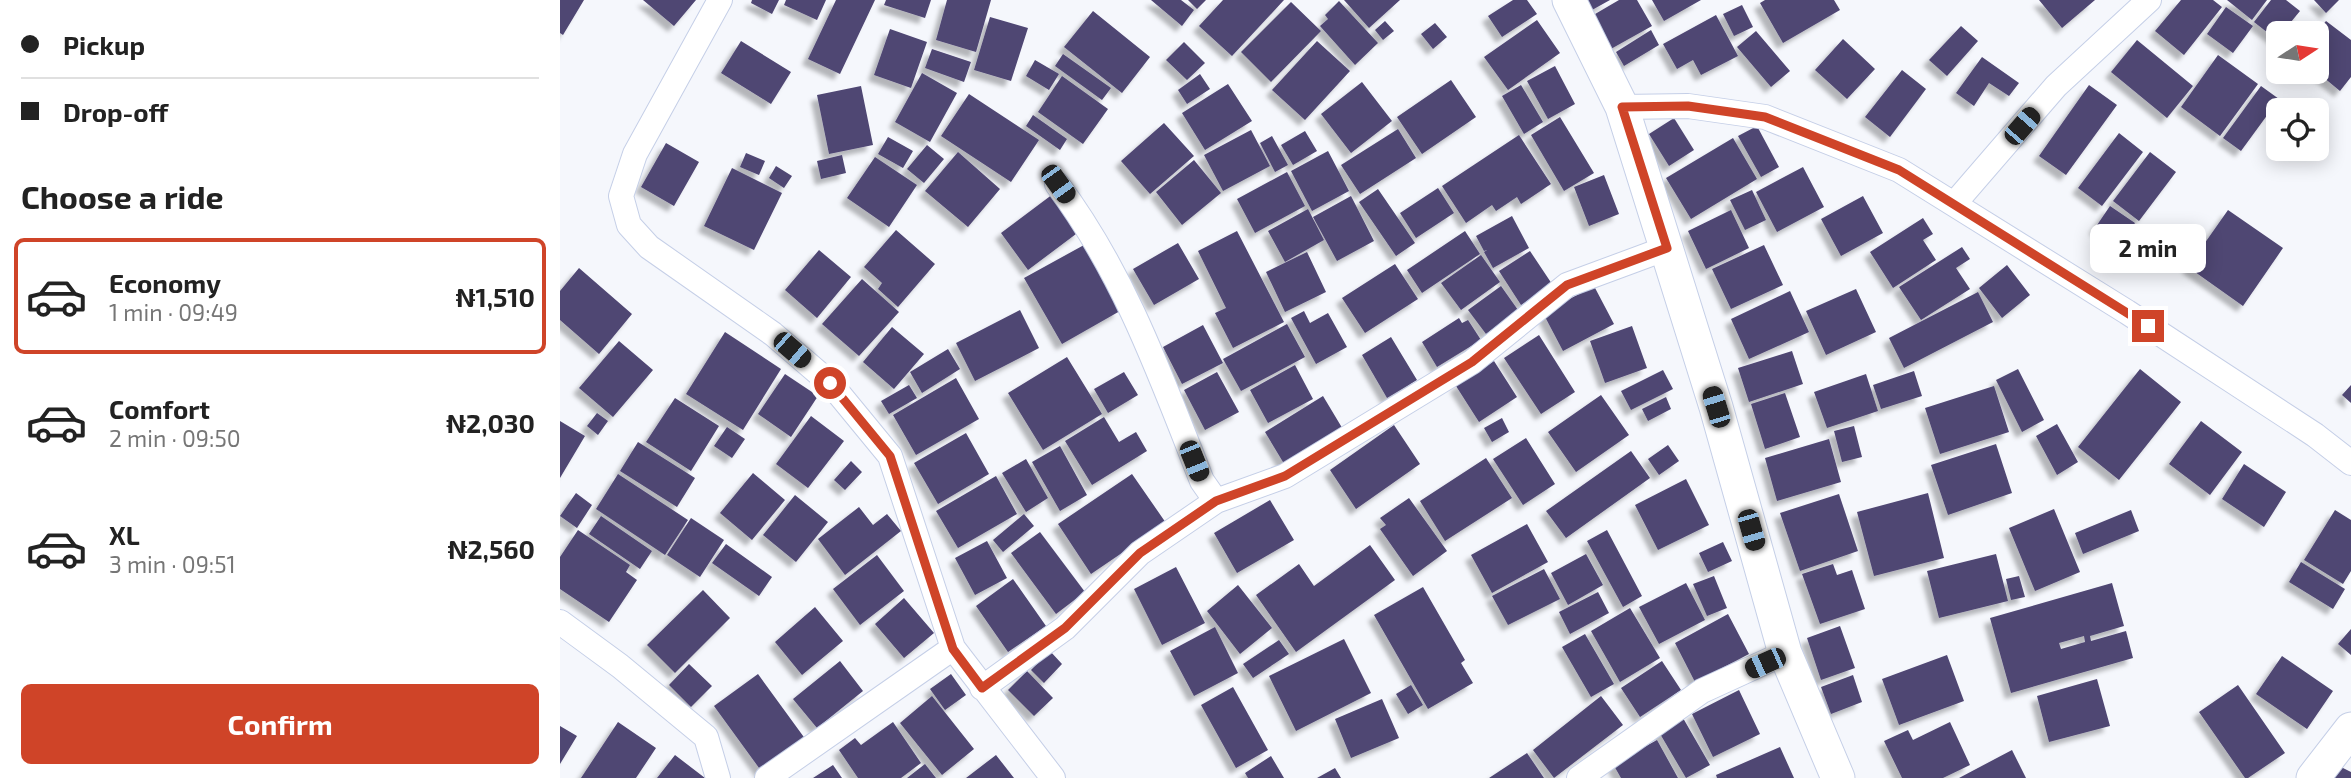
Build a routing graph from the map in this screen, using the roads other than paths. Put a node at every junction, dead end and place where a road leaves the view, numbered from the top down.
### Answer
1 (720, 0) edge
2 (1569, 0) edge
3 (2149, 0) edge
4 (1622, 107) junction
5 (1058, 184) dead end
6 (1954, 204) junction
7 (1667, 248) junction
8 (2351, 463) edge
9 (1216, 501) junction
10 (560, 622) edge
11 (953, 649) junction
12 (1786, 653) junction
13 (982, 688) junction
14 (2351, 730) edge
15 (718, 778) edge
16 (767, 778) edge
17 (1053, 778) edge
18 (1579, 778) edge
19 (1838, 778) edge
20 (2313, 778) edge

1 - 11 street
2 - 4 main road
3 - 6 street
4 - 6 street
4 - 7 main road
5 - 9 street
6 - 8 street
7 - 9 street
7 - 12 main road
9 - 13 street
10 - 15 street
11 - 13 street
11 - 16 street
12 - 18 street
12 - 19 main road
13 - 17 street
14 - 20 main road

